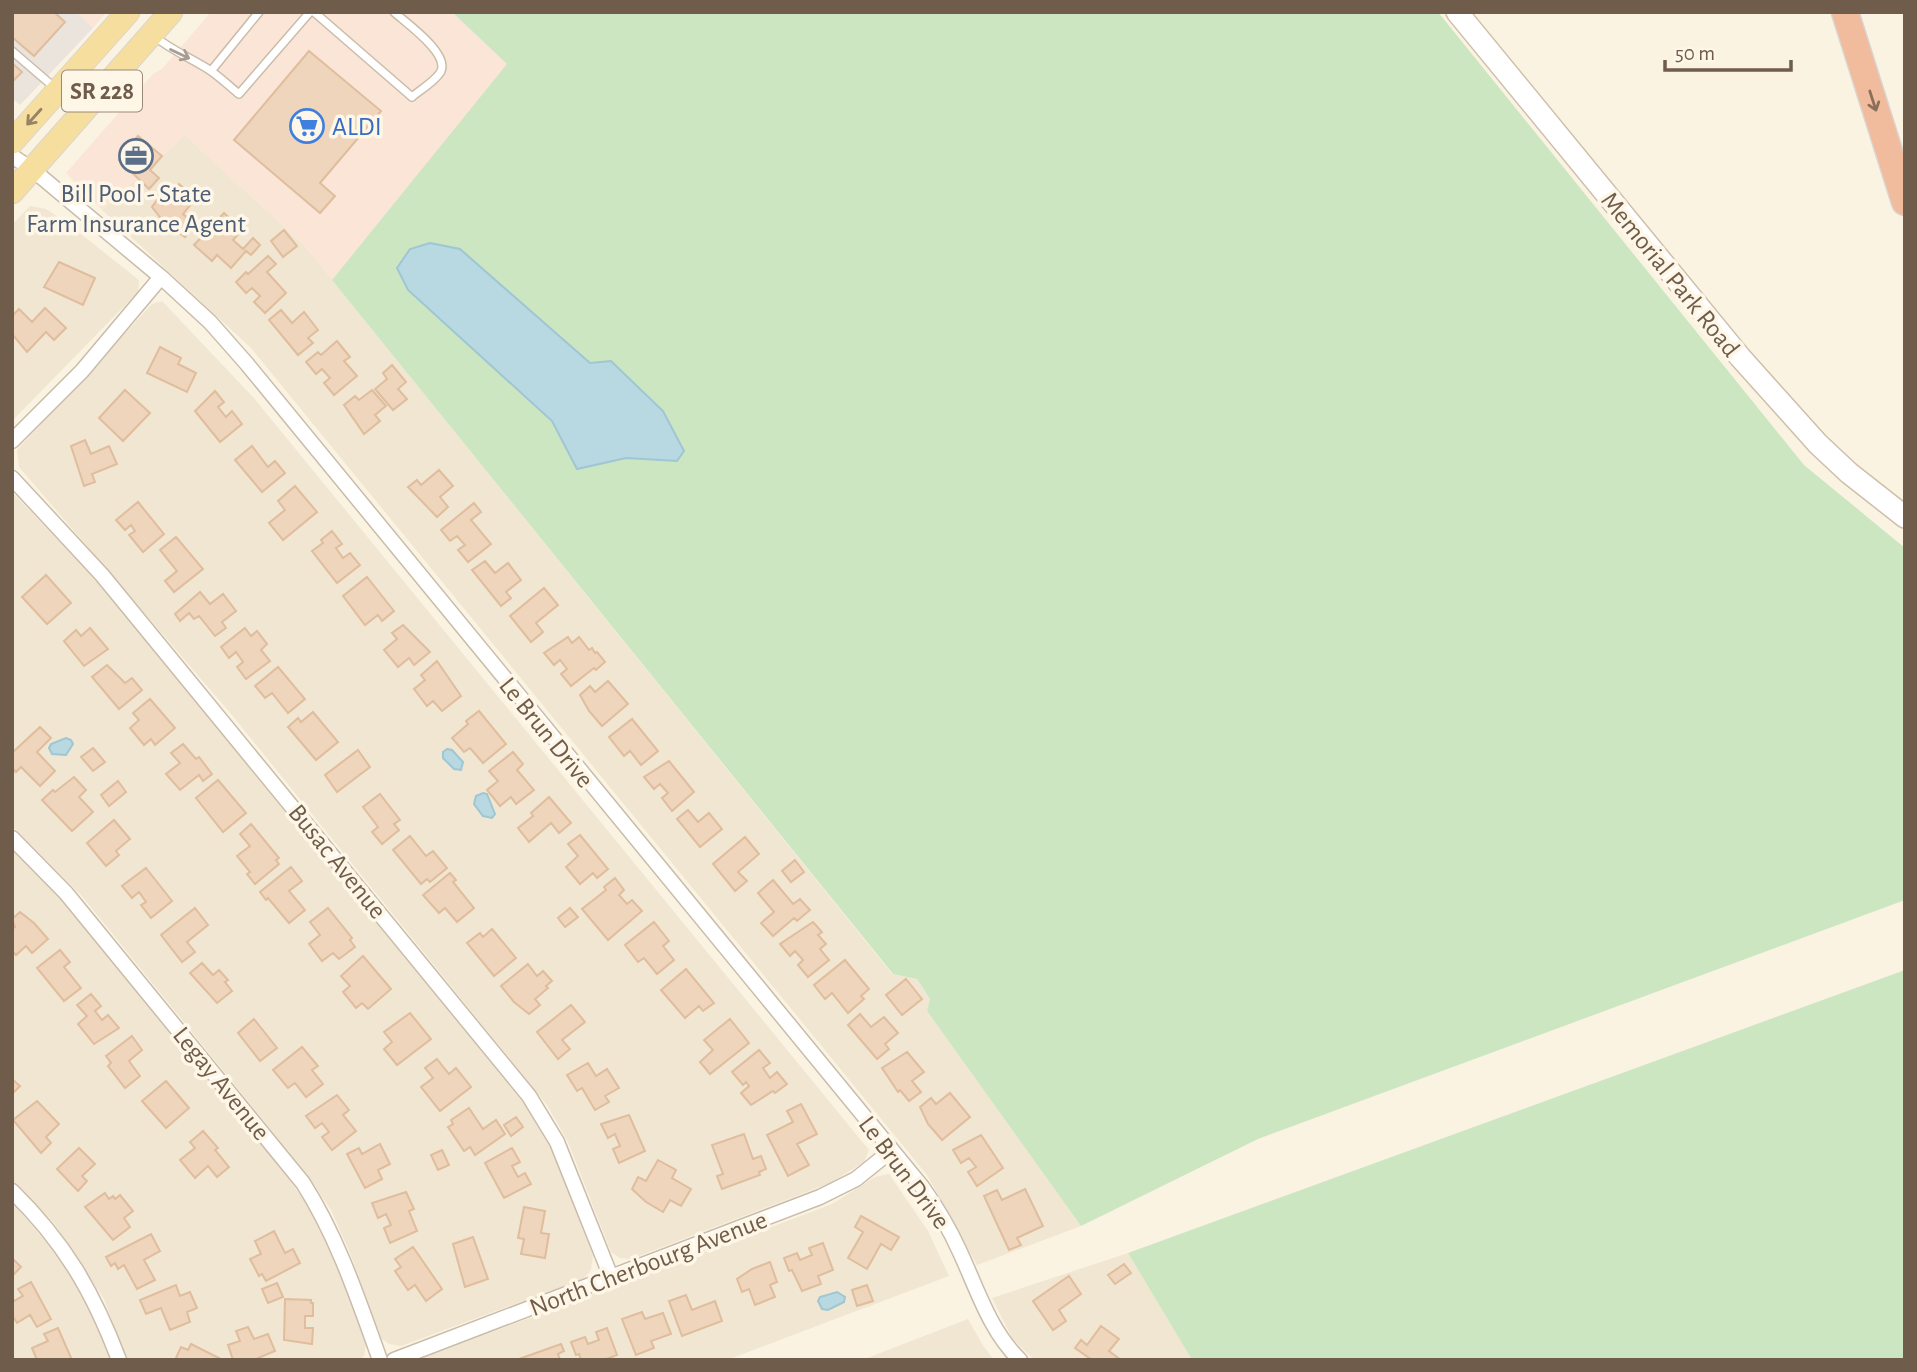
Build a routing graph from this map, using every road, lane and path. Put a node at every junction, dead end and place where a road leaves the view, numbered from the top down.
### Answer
1 (128, 12) edge
2 (171, 12) edge
3 (259, 12) edge
4 (312, 12) edge
5 (394, 12) edge
6 (1457, 12) edge
7 (1845, 12) edge
8 (152, 34) junction
9 (12, 51) edge
10 (211, 71) junction
11 (58, 91) junction
12 (12, 142) edge
13 (12, 156) edge
14 (33, 170) junction
15 (12, 192) edge
16 (1905, 202) edge
17 (161, 277) junction
18 (12, 441) edge
19 (12, 478) edge
20 (1905, 517) edge
21 (12, 838) edge
22 (892, 1150) junction
23 (12, 1191) edge
24 (611, 1277) junction
25 (119, 1360) edge
26 (380, 1360) edge
27 (394, 1360) edge
28 (1020, 1360) edge

1 - 11 main road, SR 228
2 - 8 main road, SR 228
3 - 10 lane
4 - 5 lane
4 - 10 lane
6 - 20 street, Memorial Park Road
7 -> 16 highway
8 -> 10 lane
8 - 14 main road, SR 228
9 - 11 lane
11 -> 12 main road, SR 228
13 - 14 street, Le Brun Drive
14 - 15 main road, SR 228
14 - 17 street, Le Brun Drive
17 - 18 street
17 - 22 street, Le Brun Drive
19 - 24 street, Busac Avenue
21 - 26 street, Legay Avenue
22 - 24 street, North Cherbourg Avenue
22 - 28 street, Le Brun Drive
23 - 25 street
24 - 27 street, North Cherbourg Avenue

